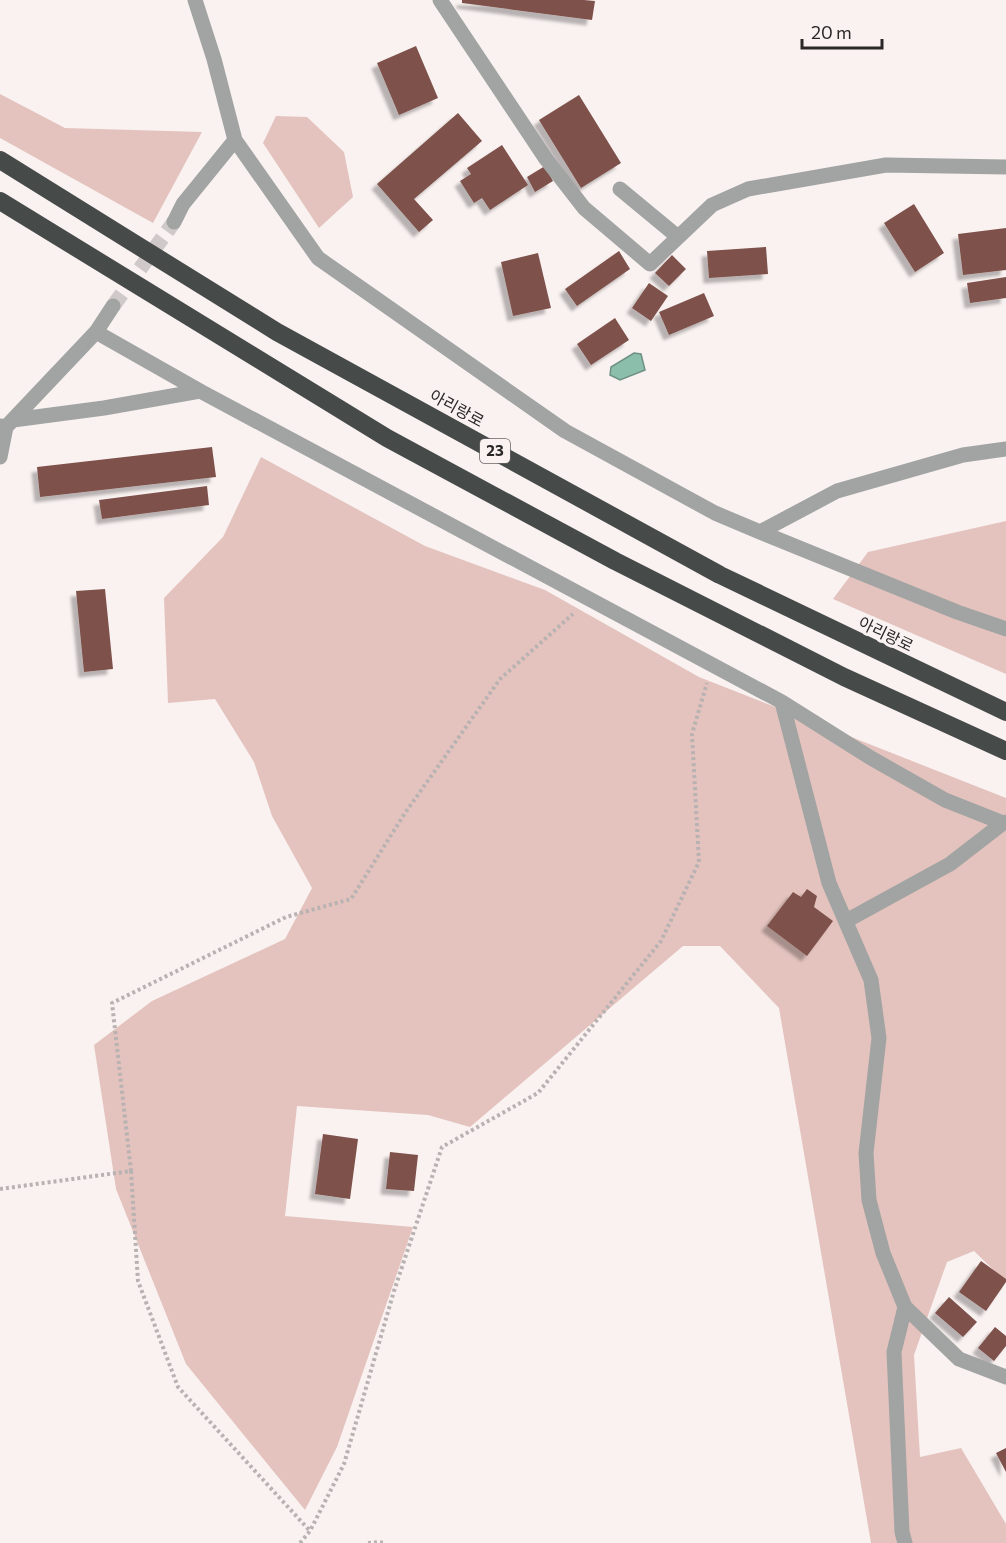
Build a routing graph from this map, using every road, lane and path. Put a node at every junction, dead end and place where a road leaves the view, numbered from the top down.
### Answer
1 (195, 0) edge
2 (440, 0) edge
3 (235, 141) junction
4 (0, 160) edge
5 (1006, 167) edge
6 (620, 189) dead end
7 (0, 201) edge
8 (174, 222) tunnel mouth
9 (678, 237) junction
10 (113, 306) tunnel mouth
11 (96, 332) junction
12 (200, 391) junction
13 (6, 424) edge
14 (1006, 449) edge
15 (0, 457) edge
16 (760, 532) junction
17 (589, 599) junction
18 (1006, 629) edge
19 (713, 665) junction
20 (782, 702) junction
21 (1006, 712) edge
22 (1006, 751) edge
23 (1005, 823) edge
24 (846, 921) junction
25 (131, 1171) junction
26 (0, 1189) edge
27 (905, 1307) junction
28 (1006, 1377) edge
29 (310, 1531) junction
30 (300, 1543) edge
31 (368, 1543) edge
32 (385, 1543) edge
33 (906, 1543) edge

1 - 3 street
2 - 9 street
3 - 8 street
3 - 16 street
4 - 21 highway, 아리랑로 / 23
5 - 9 street
6 - 9 street
7 - 22 highway, 23
10 - 11 street
11 - 12 street
11 - 13 street
12 - 13 street
12 - 17 street
13 - 15 street
14 - 16 street
16 - 18 street
17 - 19 street
17 - 25 path
19 - 20 street
19 - 29 path
20 - 23 street
20 - 24 street
23 - 24 street
24 - 27 street
25 - 26 path
25 - 29 path
27 - 28 street
27 - 33 street
29 - 30 path
31 - 32 path

